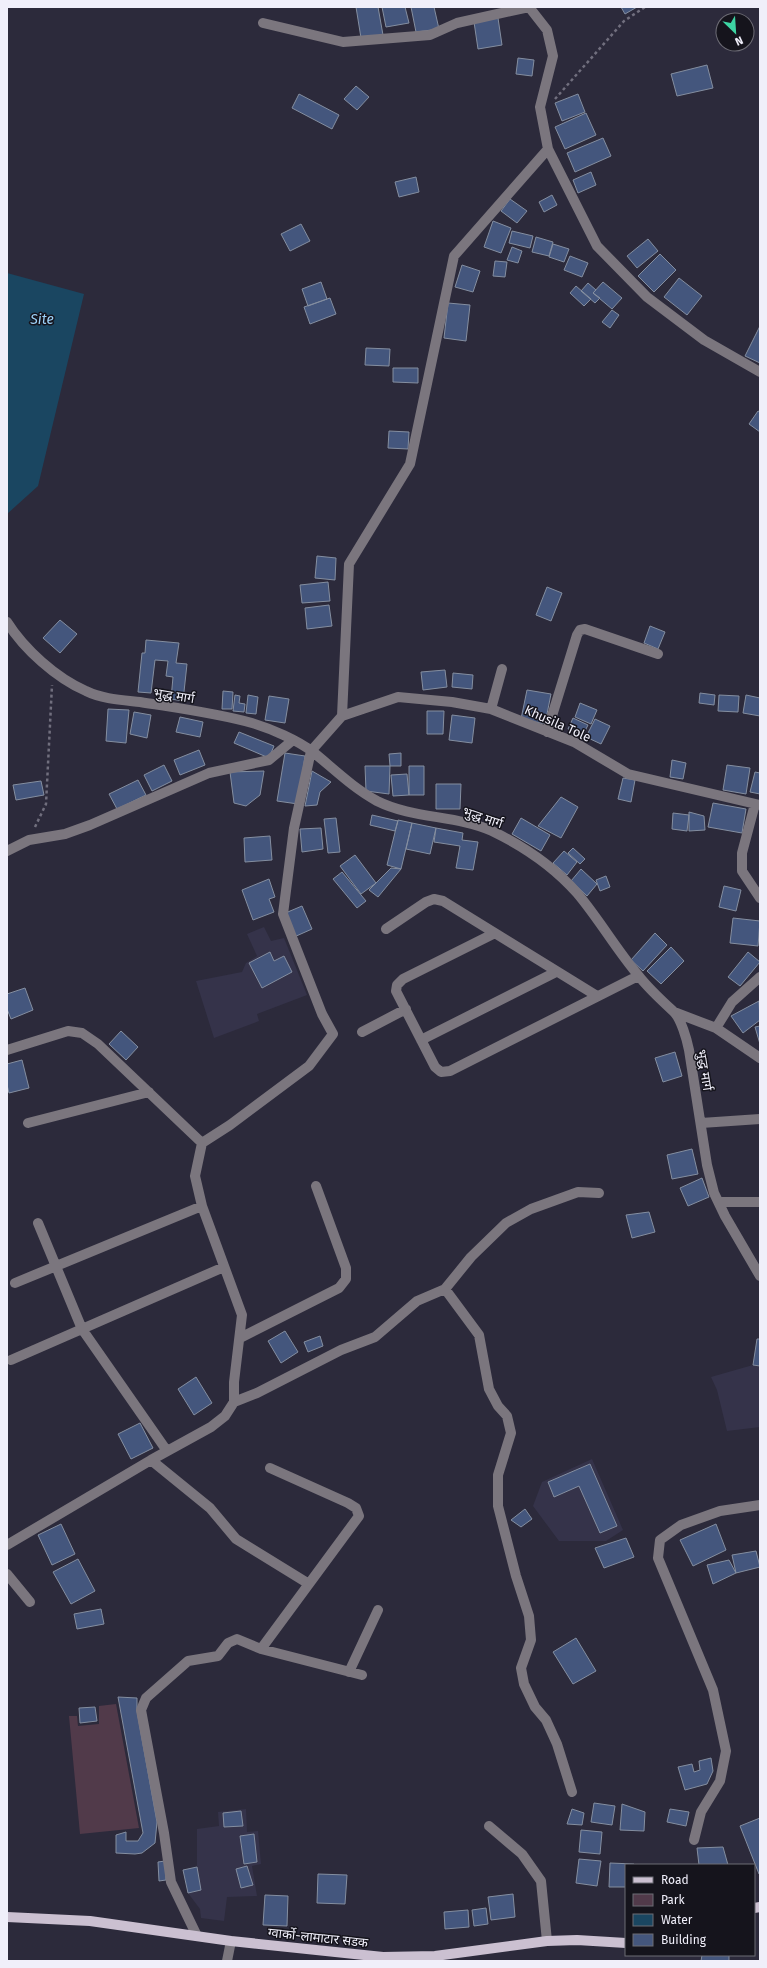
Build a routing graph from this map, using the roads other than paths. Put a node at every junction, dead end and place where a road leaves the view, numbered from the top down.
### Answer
1 (529, 7) edge
2 (263, 23) dead end
3 (548, 148) junction
4 (760, 372) edge
5 (7, 622) edge
6 (658, 654) dead end
7 (502, 669) dead end
8 (491, 709) junction
9 (342, 716) junction
10 (547, 732) junction
11 (293, 740) junction
12 (311, 751) junction
13 (757, 805) edge
14 (7, 851) edge
15 (760, 898) edge
16 (386, 929) dead end
17 (493, 934) junction
18 (556, 972) junction
19 (638, 976) junction
20 (760, 977) edge
21 (597, 996) junction
22 (406, 1009) junction
23 (674, 1012) junction
24 (716, 1028) junction
25 (362, 1032) dead end
26 (421, 1040) junction
27 (7, 1050) edge
28 (760, 1058) edge
29 (149, 1092) junction
30 (760, 1119) edge
31 (28, 1122) dead end
32 (701, 1123) junction
33 (202, 1142) junction
34 (316, 1186) dead end
35 (599, 1193) dead end
36 (719, 1202) junction
37 (760, 1202) edge
38 (202, 1206) junction
39 (38, 1223) dead end
40 (224, 1267) junction
41 (56, 1268) junction
42 (760, 1276) edge
43 (15, 1284) dead end
44 (445, 1289) junction
45 (82, 1329) junction
46 (240, 1338) junction
47 (11, 1360) dead end
48 (234, 1402) junction
49 (167, 1451) junction
50 (151, 1460) junction
51 (270, 1468) dead end
52 (760, 1505) edge
53 (7, 1545) edge
54 (7, 1574) edge
55 (309, 1584) junction
56 (30, 1602) dead end
57 (378, 1610) dead end
58 (261, 1649) junction
59 (350, 1672) junction
60 (362, 1675) dead end
61 (572, 1792) dead end
62 (488, 1826) dead end
63 (694, 1840) dead end
64 (7, 1917) edge
65 (197, 1936) junction
66 (231, 1941) junction
67 (547, 1941) junction
68 (625, 1943) edge
69 (227, 1961) edge

1 - 2 street
1 - 3 street
3 - 4 street
3 - 9 street
5 - 11 street, भुद्ध मार्ग
6 - 10 street
7 - 8 street
8 - 9 street, Khusila Tole
8 - 10 street, Khusila Tole
9 - 12 street
10 - 13 street, Khusila Tole
11 - 12 street, भुद्ध मार्ग
11 - 14 street
12 - 19 street, भुद्ध मार्ग
12 - 33 street
13 - 15 street
16 - 17 street
17 - 18 street
17 - 22 street
18 - 21 street
18 - 26 street
19 - 21 street
19 - 23 street, भुद्ध मार्ग
20 - 24 street
21 - 26 street
22 - 25 street
22 - 26 street
23 - 24 street
23 - 32 street, भुद्ध मार्ग
24 - 28 street
27 - 29 street
29 - 31 street
29 - 33 street
30 - 32 street
32 - 36 street, भुद्ध मार्ग
33 - 38 street
34 - 46 street
35 - 44 street
36 - 37 street
36 - 42 street, भुद्ध मार्ग
38 - 40 street
38 - 41 street
39 - 41 street
40 - 45 street
40 - 46 street
41 - 43 street
41 - 45 street
44 - 48 street
44 - 61 street
45 - 47 street
45 - 49 street
46 - 48 street
48 - 49 street
49 - 50 street
50 - 53 street
50 - 55 street
51 - 55 street
52 - 63 street
54 - 56 street
55 - 58 street
57 - 59 street
58 - 59 street
58 - 65 street
59 - 60 street
62 - 67 street
64 - 65 main road, ग्वार्को-लामाटार सडक
65 - 66 main road, ग्वार्को-लामाटार सडक
66 - 67 main road, ग्वार्को-लामाटार सडक
66 - 69 street
67 - 68 main road, ग्वार्को-लामाटार सडक

